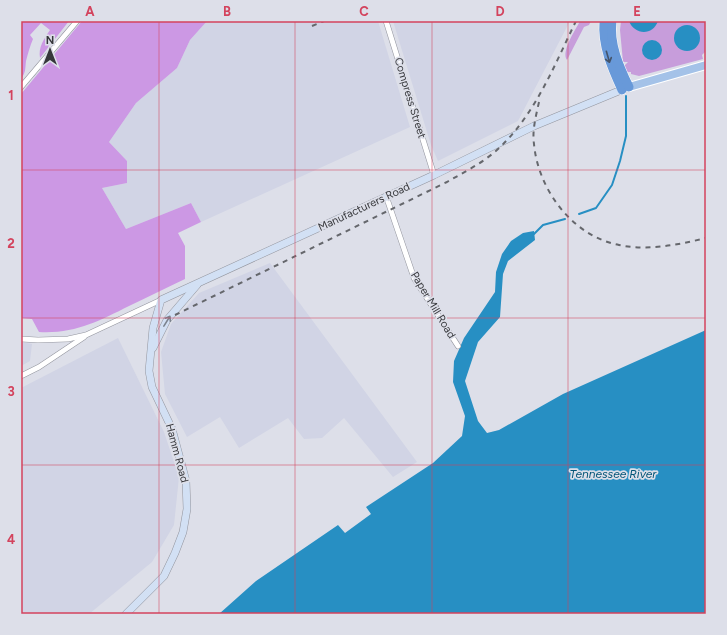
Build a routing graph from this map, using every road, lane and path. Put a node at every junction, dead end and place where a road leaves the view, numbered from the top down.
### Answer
1 (77, 21) edge
2 (386, 21) edge
3 (604, 21) edge
4 (612, 21) edge
5 (706, 65) edge
6 (21, 87) edge
7 (625, 89) junction
8 (434, 175) junction
9 (386, 196) junction
10 (200, 283) junction
11 (161, 300) junction
12 (86, 335) junction
13 (21, 339) edge
14 (458, 346) dead end
15 (150, 356) junction
16 (21, 376) edge
17 (126, 614) edge

1 - 6 street
2 - 8 street, Compress Street
3 -> 7 highway
4 - 7 highway
5 - 7 main road, Manufacturers Road
7 - 8 main road, Manufacturers Road
8 - 9 main road, Manufacturers Road
9 - 10 main road, Manufacturers Road
9 - 14 street, Paper Mill Road
10 - 11 main road, Manufacturers Road
15 -> 10 main road
11 - 12 street, Manufacturers Road
11 - 15 main road, Hamm Road
12 - 13 street, Manufacturers Road
12 - 16 street
15 - 17 main road, Hamm Road

